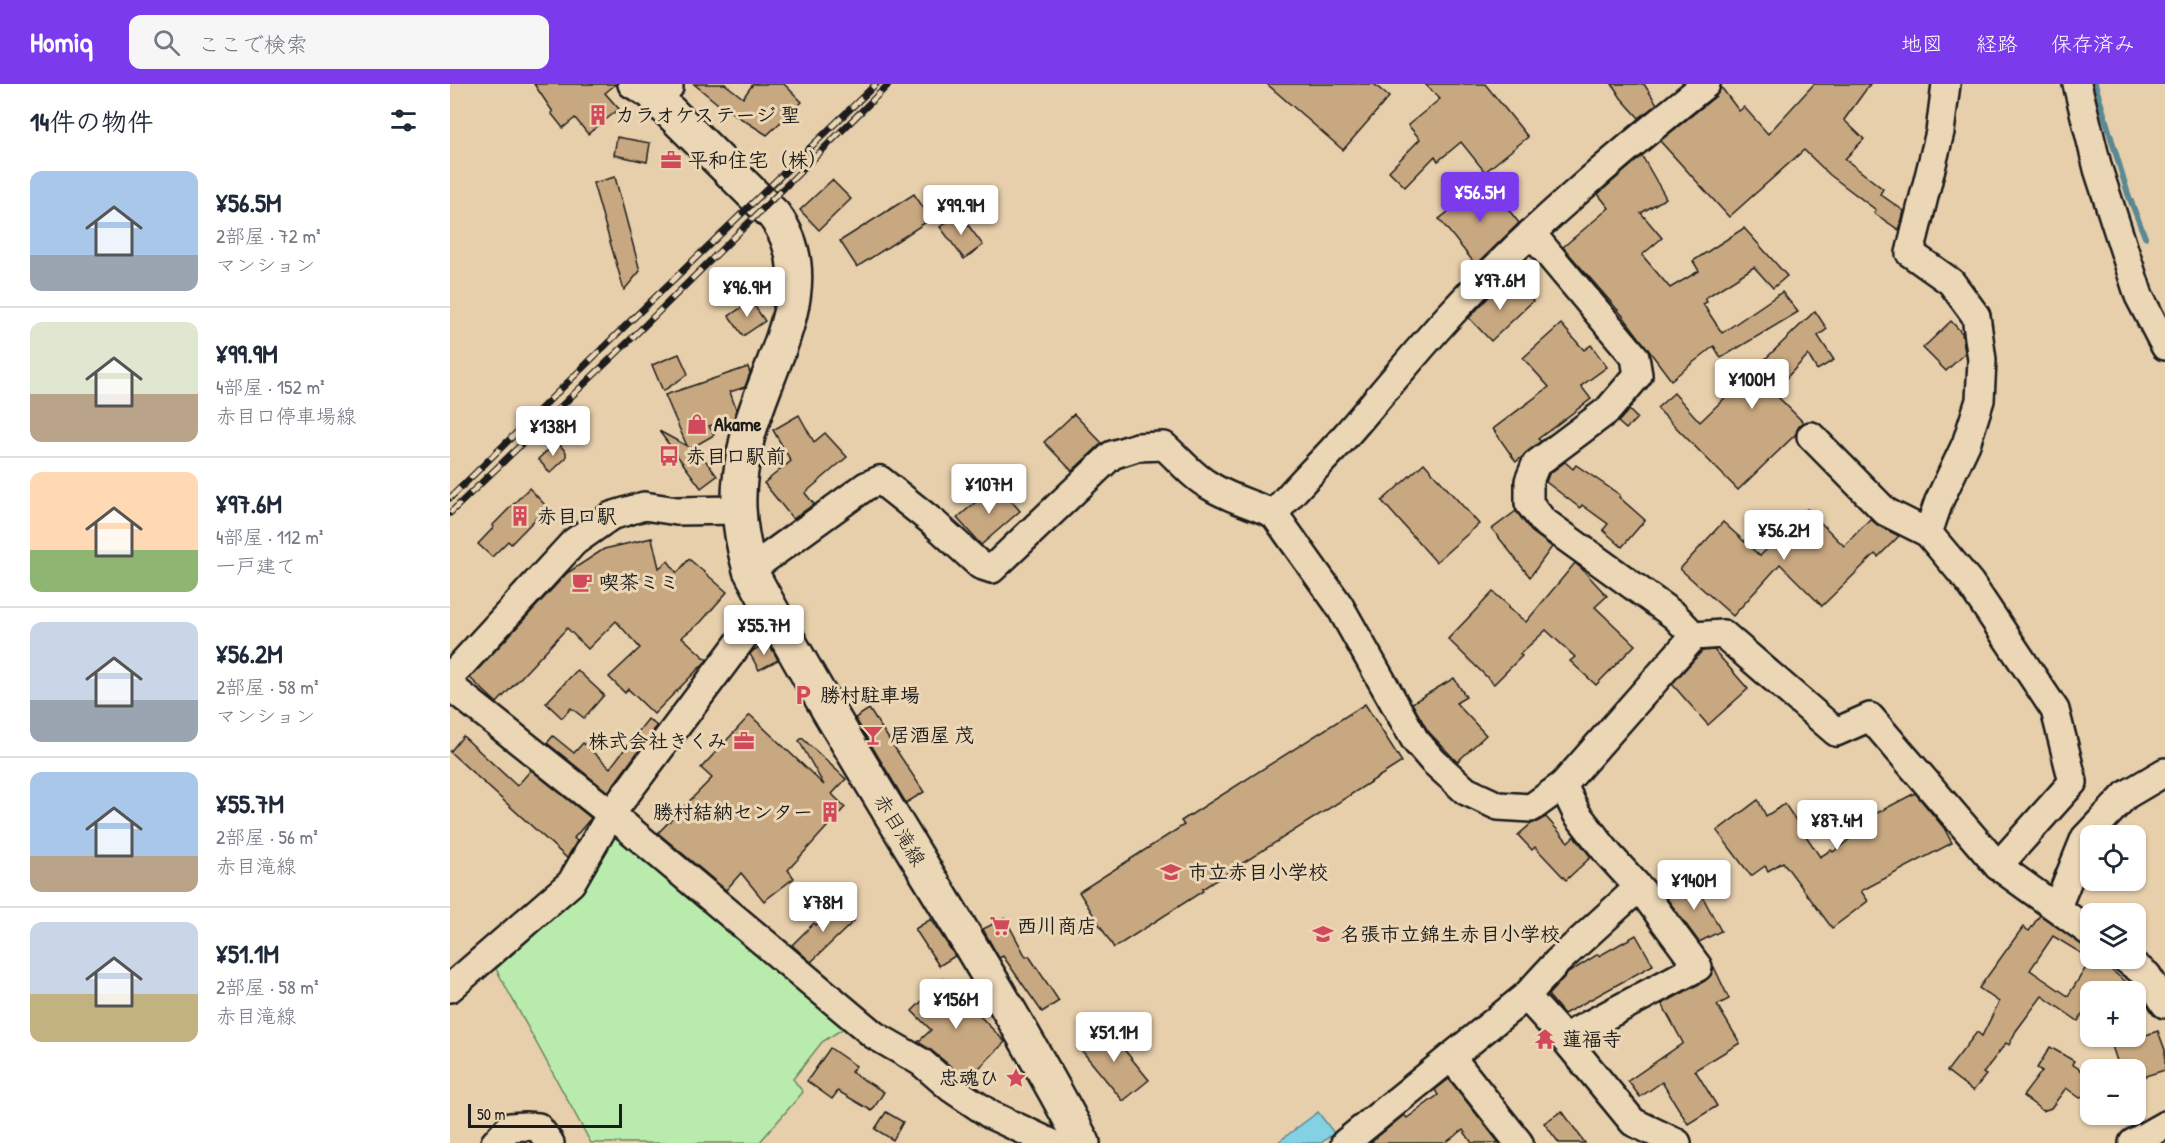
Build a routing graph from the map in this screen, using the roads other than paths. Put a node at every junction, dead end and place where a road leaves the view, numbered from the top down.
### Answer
1 (1706, 84) edge
2 (1946, 84) edge
3 (2077, 84) edge
4 (654, 88) edge
5 (1531, 233) junction
6 (2165, 346) edge
7 (1811, 436) dead end
8 (737, 510) junction
9 (1274, 514) junction
10 (1928, 533) junction
11 (750, 570) junction
12 (768, 604) junction
13 (1694, 636) junction
14 (450, 677) edge
15 (450, 686) edge
16 (2165, 772) edge
17 (1563, 785) junction
18 (611, 814) junction
19 (1998, 866) junction
20 (1638, 888) junction
21 (2057, 907) junction
22 (2080, 925) edge
23 (2139, 969) edge
24 (450, 988) edge
25 (1526, 996) junction
26 (2165, 1004) edge
27 (1564, 1038) junction
28 (1451, 1057) junction
29 (2165, 1125) edge
30 (495, 1143) edge
31 (550, 1143) edge
32 (1051, 1143) edge
33 (1083, 1143) edge
34 (1345, 1143) edge
35 (1519, 1143) edge
36 (1677, 1143) edge
37 (2133, 1143) edge

1 - 5 street
2 - 10 street
3 - 6 street
4 - 8 main road, 赤目滝線
5 - 9 street
5 - 13 street
7 - 10 street
8 - 11 main road, 赤目滝線
8 - 14 street
9 - 11 street
9 - 17 street
10 - 19 street
11 - 12 main road, 赤目滝線
12 - 18 street
12 - 33 main road, 赤目滝線
13 - 17 street
13 - 19 street
15 - 18 street
16 - 21 street
17 - 20 street
18 - 24 street
18 - 32 street
19 - 21 street
20 - 25 street
20 - 27 street
21 - 22 street
23 - 26 street
25 - 27 street
25 - 28 street
27 - 36 street
28 - 34 street
28 - 35 street
29 - 37 street
30 - 31 street

